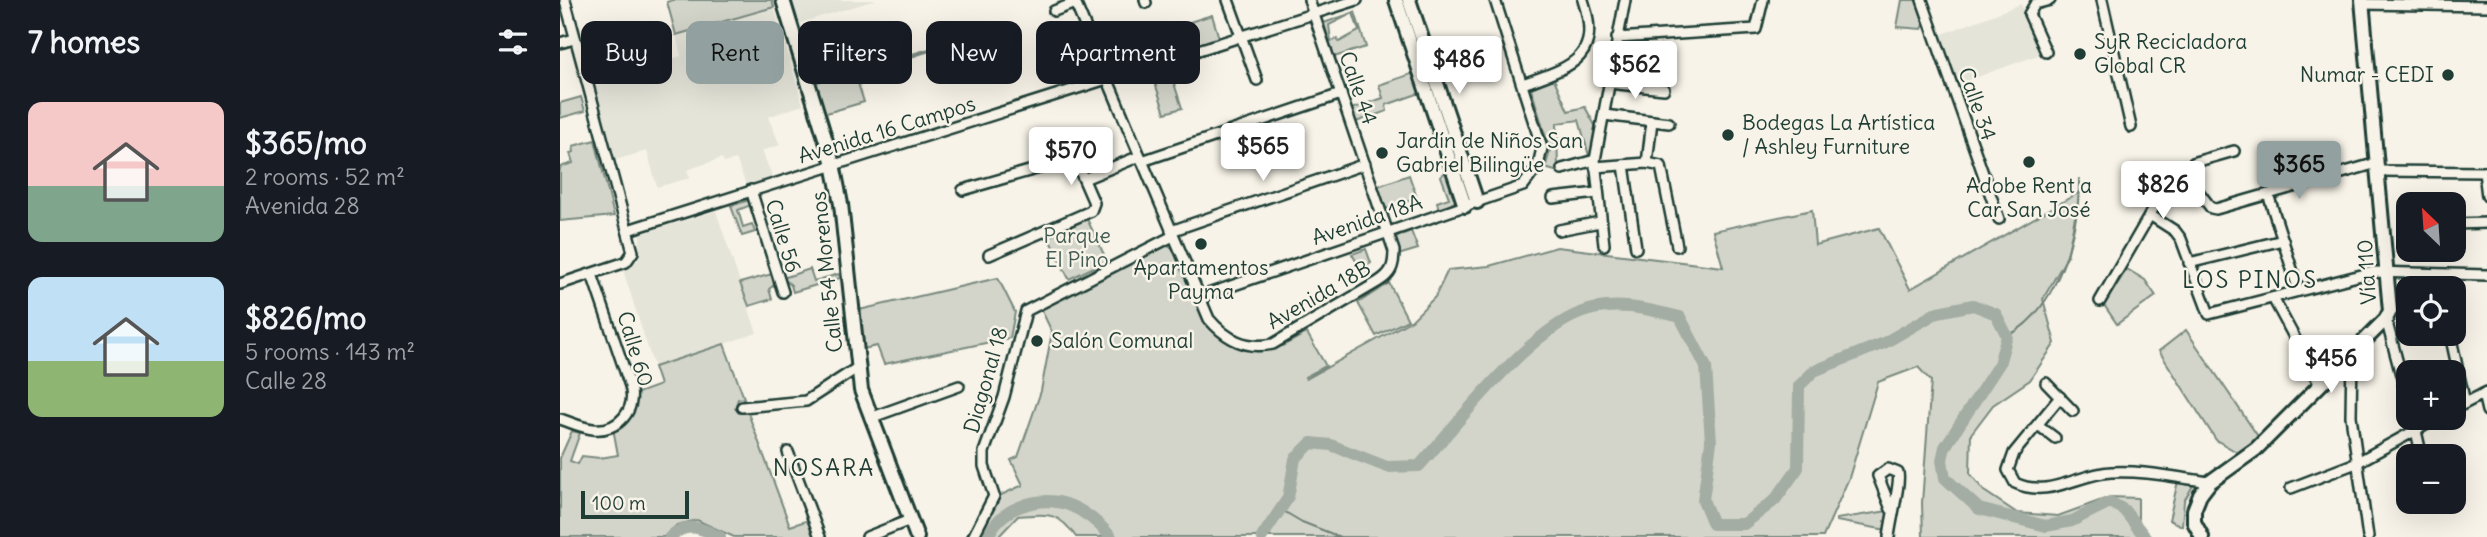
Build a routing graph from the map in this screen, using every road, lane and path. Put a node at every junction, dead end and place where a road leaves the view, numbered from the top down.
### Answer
1 (565, 0) edge
2 (783, 0) edge
3 (1228, 0) edge
4 (1309, 0) edge
5 (1357, 0) edge
6 (1396, 0) edge
7 (1409, 0) edge
8 (1496, 0) edge
9 (1583, 0) edge
10 (1625, 0) edge
11 (1763, 0) edge
12 (1922, 0) edge
13 (2050, 0) edge
14 (2102, 0) edge
15 (1074, 1) edge
16 (2363, 1) edge
17 (2487, 6) edge
18 (1054, 11) dead end
19 (1314, 14) junction
20 (1083, 21) edge
21 (1241, 37) junction
22 (574, 38) junction
23 (1617, 38) junction
24 (560, 43) edge
25 (1200, 50) edge
26 (2046, 52) dead end
27 (1257, 80) dead end
28 (1608, 83) junction
29 (1096, 84) edge
30 (1111, 84) edge
31 (1523, 84) junction
32 (1664, 89) dead end
33 (1341, 94) junction
34 (1604, 115) junction
35 (1652, 121) junction
36 (1669, 123) dead end
37 (2131, 127) dead end
38 (2234, 151) dead end
39 (1141, 158) junction
40 (1647, 163) junction
41 (833, 164) junction
42 (1365, 164) junction
43 (1595, 164) junction
44 (1624, 165) junction
45 (2378, 167) junction
46 (1562, 169) dead end
47 (2182, 170) junction
48 (2486, 172) edge
49 (1084, 180) junction
50 (751, 190) junction
51 (963, 190) dead end
52 (1597, 193) junction
53 (2268, 194) junction
54 (2487, 196) edge
55 (1553, 198) dead end
56 (1471, 204) junction
57 (2150, 215) junction
58 (2000, 219) dead end
59 (1600, 222) junction
60 (2487, 223) edge
61 (2466, 224) edge
62 (628, 230) junction
63 (1559, 230) dead end
64 (1387, 232) junction
65 (1172, 233) junction
66 (2283, 240) junction
67 (1604, 245) dead end
68 (1677, 246) dead end
69 (1636, 248) dead end
70 (989, 255) dead end
71 (2189, 263) junction
72 (1392, 268) joint
73 (592, 274) junction
74 (2388, 274) junction
75 (2451, 275) joint
76 (2487, 275) edge
77 (560, 284) edge
78 (2299, 291) junction
79 (783, 292) dead end
80 (1199, 297) junction
81 (2273, 298) junction
82 (2100, 301) dead end
83 (2386, 319) junction
84 (2351, 352) junction
85 (2397, 360) edge
86 (857, 368) junction
87 (2046, 383) dead end
88 (2319, 383) junction
89 (959, 386) dead end
90 (2485, 393) edge
91 (2060, 397) junction
92 (2466, 402) edge
93 (741, 407) dead end
94 (2073, 411) dead end
95 (2487, 411) edge
96 (870, 418) junction
97 (560, 419) edge
98 (2038, 425) junction
99 (2416, 431) joint
100 (2054, 438) dead end
101 (2419, 444) edge
102 (788, 452) dead end
103 (2356, 463) junction
104 (2210, 482) junction
105 (2291, 488) dead end
106 (1891, 509) dead end
107 (910, 520) junction
108 (820, 537) edge
109 (867, 537) edge
110 (917, 537) edge
111 (973, 537) edge
112 (1889, 537) edge
113 (2202, 537) edge
114 (2368, 537) edge

1 - 22 street
2 - 41 main road, Calle 54 Morenos
3 - 21 street
4 - 19 street, Calle 44
5 - 19 street, Avenida 16 Campos
6 - 56 main road
7 - 56 main road
8 - 31 street
9 - 31 street
10 - 23 street
11 - 23 street
12 - 58 street, Calle 34
13 - 26 street
14 - 37 street
15 - 18 street
15 - 20 street, Avenida 18B
16 - 17 street
16 - 45 main road, Vía 110
19 - 21 street, Avenida 16 Campos
19 - 33 street, Calle 44
21 - 25 street, Avenida 16 Campos
21 - 27 street
22 - 24 street
22 - 62 street
23 - 28 street
28 - 32 street
28 - 34 street
29 - 41 street, Avenida 16 Campos
30 - 39 street, Avenida 18B
31 - 56 street, Avenida 18A
33 - 39 street
33 - 42 street, Calle 44
34 - 35 street
34 - 43 street
35 - 36 street
35 - 40 street
38 - 47 street
39 - 49 street
39 - 65 street, Avenida 18B
40 - 44 street
40 - 68 street
41 - 50 street, Avenida 16 Campos
41 - 86 main road, Calle 54 Morenos
42 - 64 street, Calle 44
42 - 65 street
43 - 44 street
43 - 46 street
43 - 52 street
44 - 69 street
45 - 48 street
45 - 53 street
45 - 74 main road, Vía 110
47 - 53 street
47 - 57 street
48 - 54 street
49 - 51 street
49 - 70 street
50 - 62 street, Avenida 16 Campos
50 - 79 street, Calle 56
52 - 55 street
52 - 59 street
53 - 66 street
56 - 64 street, Avenida 18A
57 - 71 street
57 - 82 street
59 - 63 street
59 - 67 street
60 - 61 street
62 - 73 street
64 - 72 street, Calle 44
64 - 80 street, Avenida 18A
65 - 80 street, Avenida 18B
65 - 111 street, Diagonal 18
66 - 71 street
66 - 78 street
71 - 81 street
72 - 80 street, Avenida 18B
73 - 77 street
73 - 97 street, Calle 60
74 - 75 street
74 - 78 street
74 - 83 main road, Vía 110
75 - 76 street
78 - 81 street
81 - 88 street
83 - 84 main road, Vía 110
83 - 85 street
84 - 88 main road, Vía 110
84 - 103 street
86 - 93 street
86 - 96 main road, Calle 54 Morenos
87 - 91 street
88 - 104 main road, Vía 110
89 - 96 street
90 - 92 street
90 - 95 street
91 - 94 street
91 - 98 street
96 - 107 main road, Calle 54 Morenos
98 - 100 street
98 - 104 street
99 - 101 street
99 - 103 street
102 - 108 street
103 - 105 street
103 - 114 street
104 - 113 main road, Vía 110
106 - 112 street
107 - 109 street
107 - 110 main road, Calle 54 Morenos

